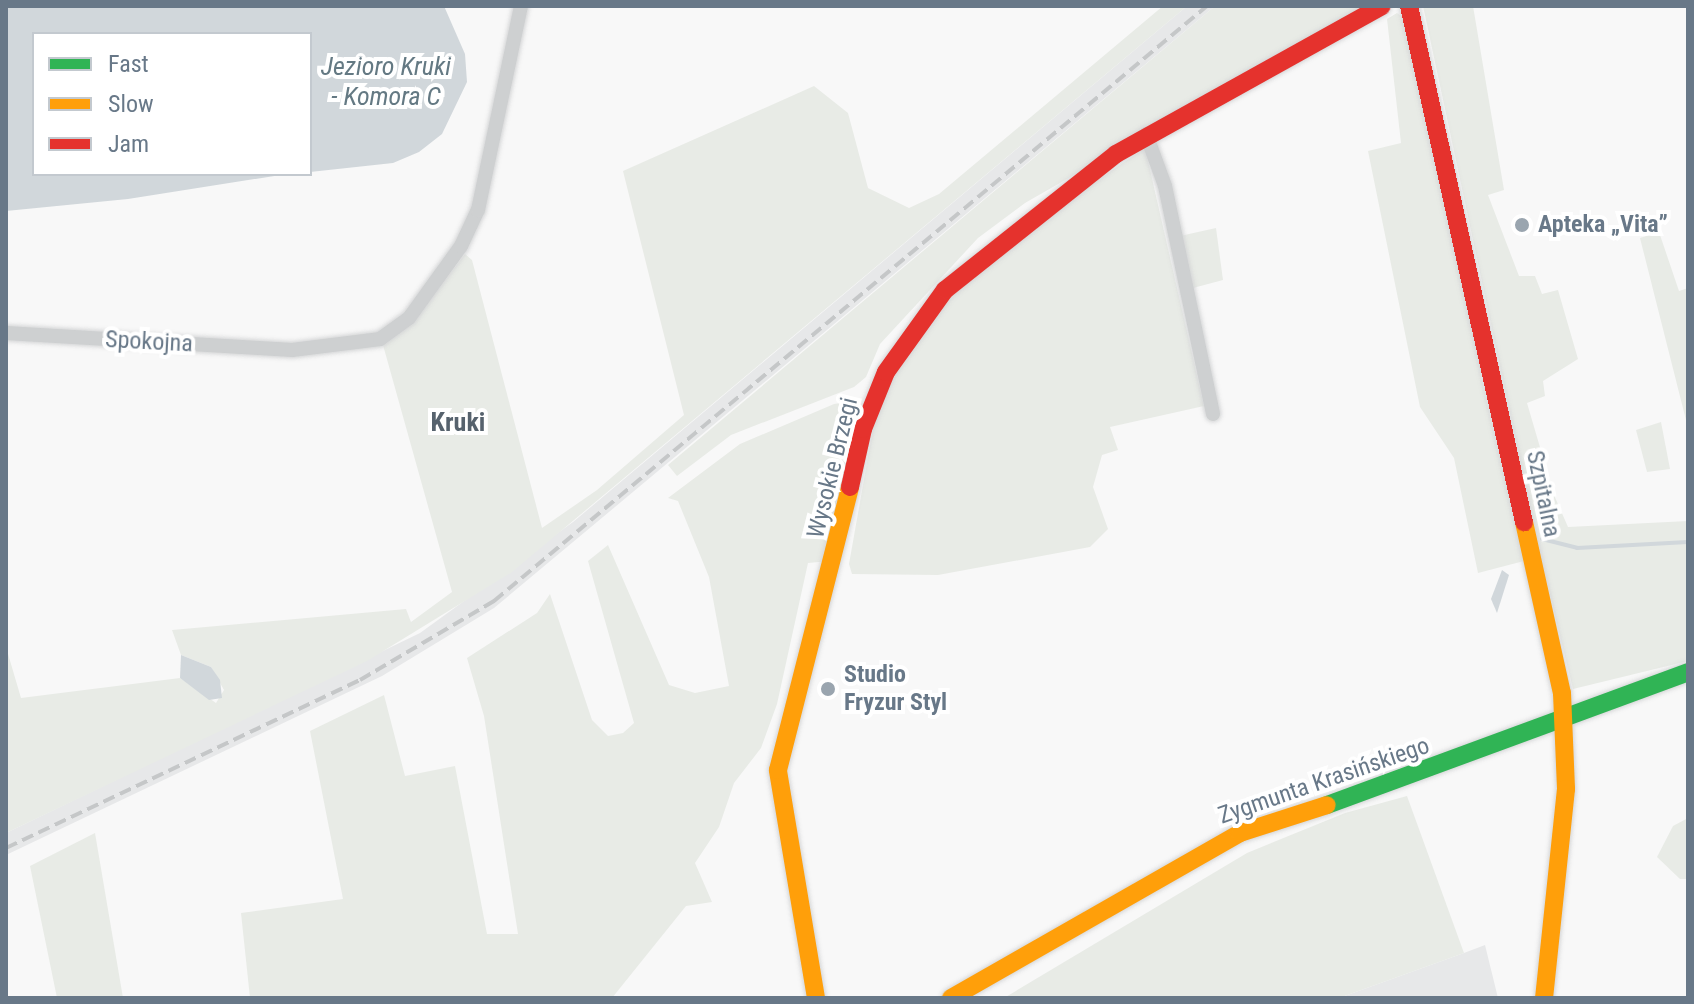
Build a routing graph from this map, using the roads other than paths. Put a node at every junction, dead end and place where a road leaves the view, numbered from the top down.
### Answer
1 (521, 6) edge
2 (1382, 6) edge
3 (1409, 6) edge
4 (1146, 134) junction
5 (6, 333) edge
6 (1213, 414) dead end
7 (1688, 672) edge
8 (1564, 719) junction
9 (816, 998) edge
10 (951, 998) edge
11 (1544, 998) edge

1 - 5 street, Spokojna
2 - 4 street, Wysokie Brzegi
3 - 8 street, Szpitalna
4 - 6 street
4 - 9 street, Wysokie Brzegi
7 - 8 street, Zygmunta Krasińskiego
8 - 10 street, Zygmunta Krasińskiego
8 - 11 street, Szpitalna

